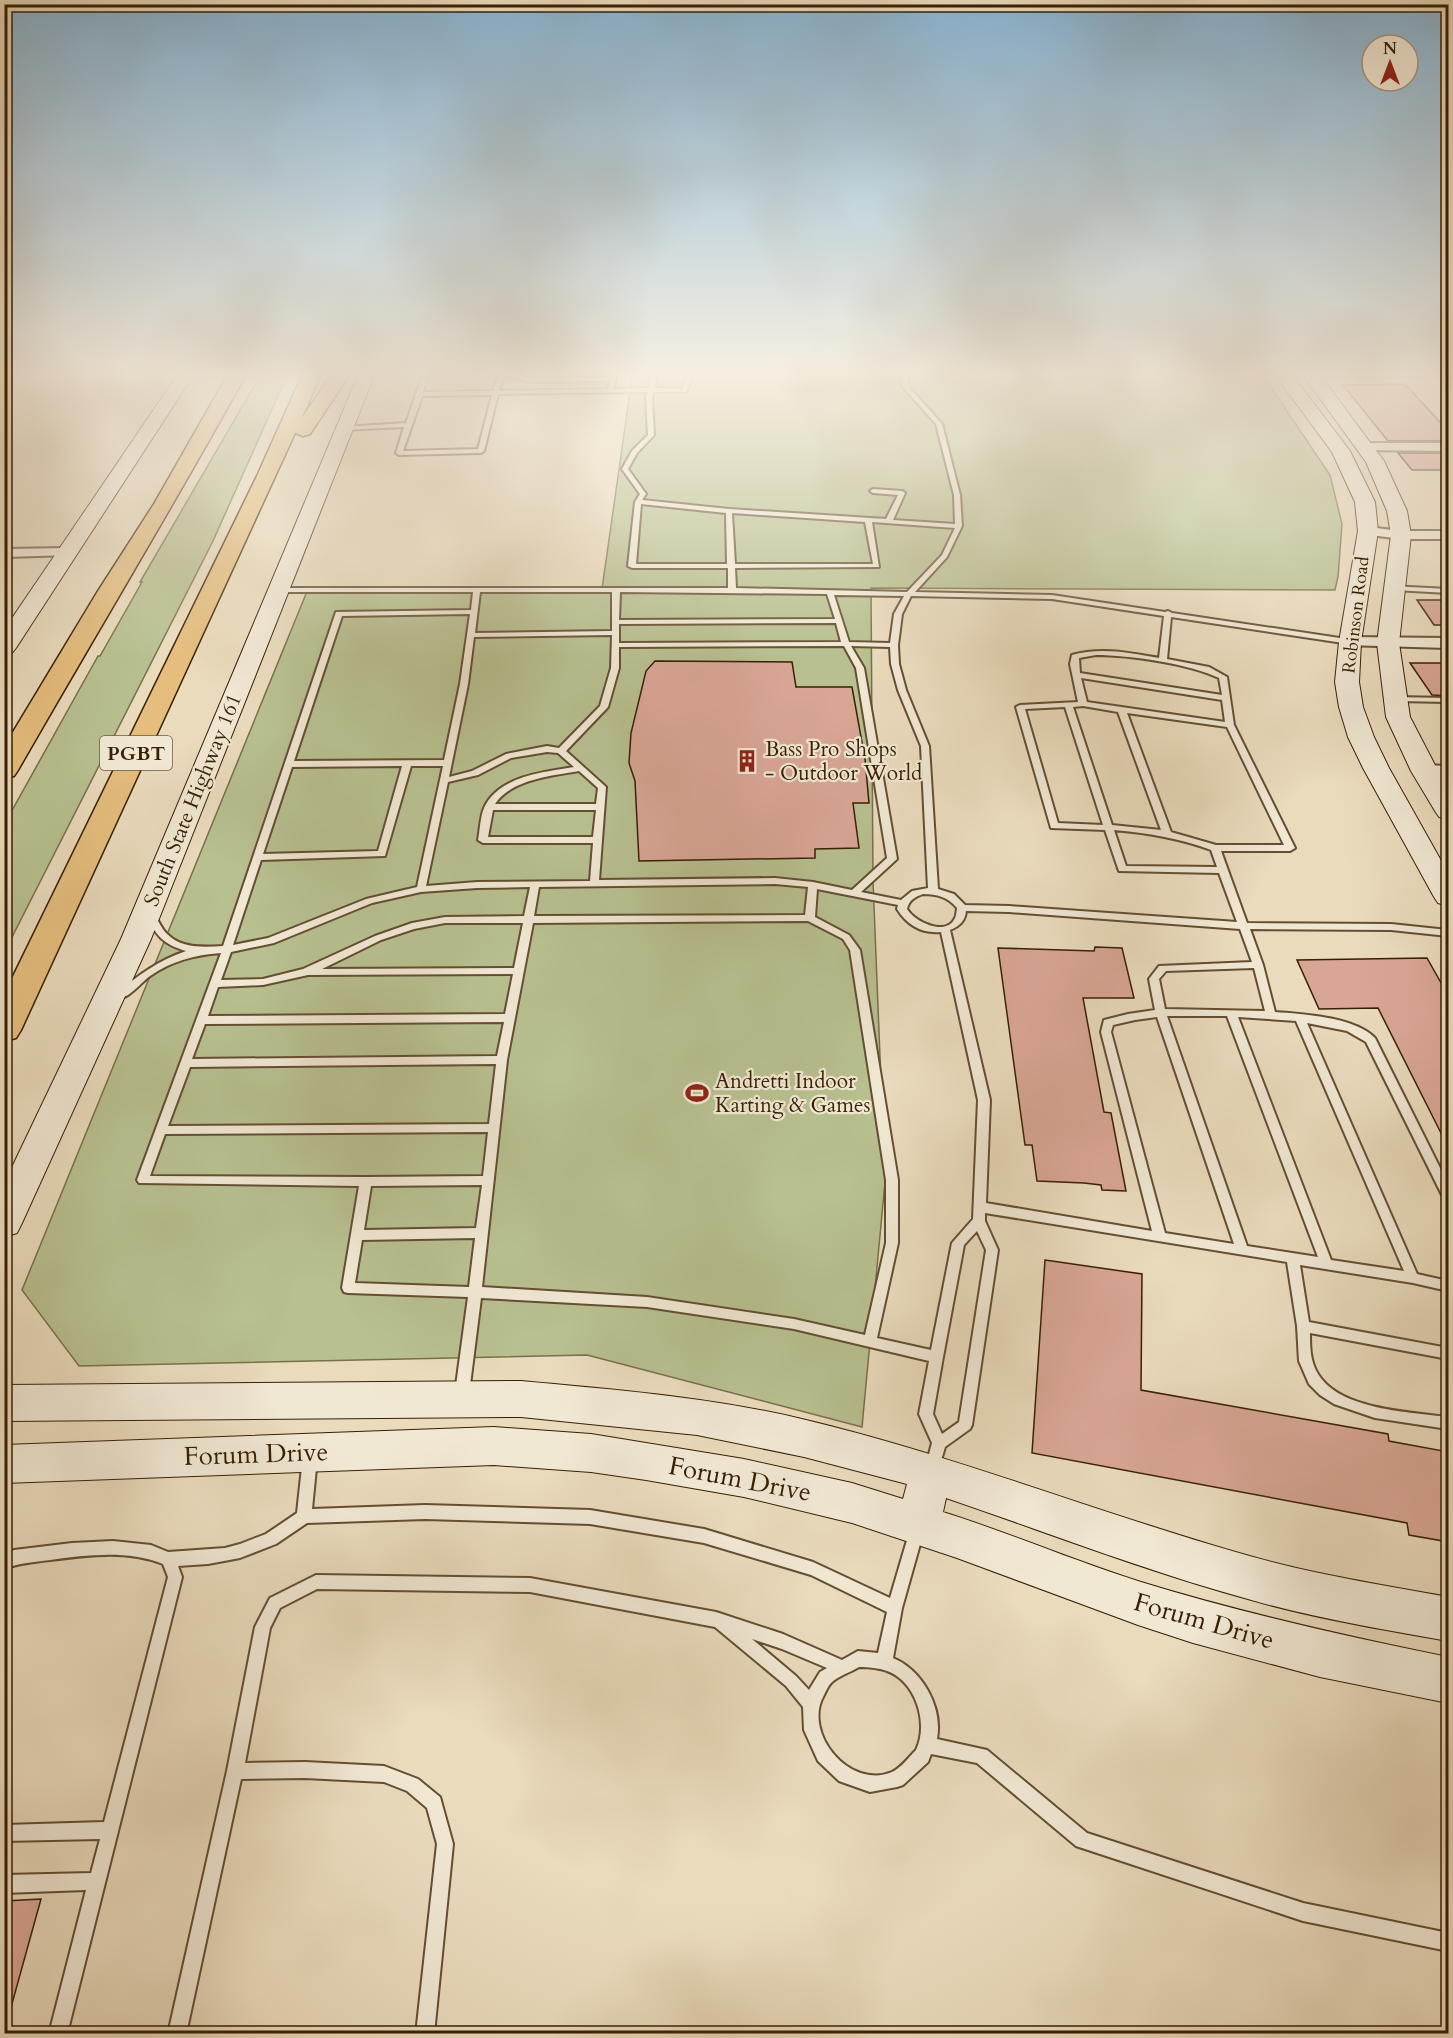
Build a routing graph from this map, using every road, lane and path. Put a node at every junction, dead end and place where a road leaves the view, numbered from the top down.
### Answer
1 (125, 466) edge
2 (185, 466) edge
3 (271, 466) edge
4 (275, 466) edge
5 (329, 466) edge
6 (627, 466) edge
7 (950, 466) edge
8 (1348, 466) edge
9 (1377, 466) edge
10 (163, 467) dead end
11 (267, 476) junction
12 (873, 491) dead end
13 (638, 502) junction
14 (729, 510) junction
15 (868, 520) junction
16 (889, 521) junction
17 (958, 526) junction
18 (1368, 531) junction
19 (1401, 535) junction
20 (1449, 536) edge
21 (4, 552) edge
22 (64, 559) junction
23 (4, 566) edge
24 (731, 566) junction
25 (1394, 588) junction
26 (278, 590) junction
27 (477, 590) junction
28 (616, 590) junction
29 (732, 590) junction
30 (109, 591) junction
31 (1449, 591) edge
32 (830, 592) junction
33 (909, 594) junction
34 (474, 612) junction
35 (1168, 613) junction
36 (839, 621) junction
37 (615, 622) junction
38 (615, 633) junction
39 (471, 635) junction
40 (1350, 642) junction
41 (1388, 643) junction
42 (1449, 643) edge
43 (846, 644) junction
44 (615, 645) junction
45 (894, 645) junction
46 (4, 648) edge
47 (1163, 660) junction
48 (1077, 675) junction
49 (1226, 698) junction
50 (1396, 699) junction
51 (1449, 700) edge
52 (1083, 704) junction
53 (1068, 705) junction
54 (1122, 710) junction
55 (1230, 724) junction
56 (561, 751) junction
57 (407, 763) junction
58 (447, 763) junction
59 (290, 764) junction
60 (580, 768) junction
61 (4, 770) edge
62 (1424, 771) junction
63 (1449, 771) edge
64 (443, 781) junction
65 (489, 807) junction
66 (601, 807) junction
67 (1449, 811) edge
68 (1107, 827) junction
69 (1167, 833) junction
70 (598, 840) junction
71 (1215, 848) junction
72 (259, 857) junction
73 (1223, 870) junction
74 (535, 884) junction
75 (594, 884) junction
76 (813, 885) junction
77 (421, 889) junction
78 (933, 891) junction
79 (854, 893) junction
80 (1449, 897) edge
81 (903, 903) junction
82 (962, 908) junction
83 (148, 909) junction
84 (810, 918) junction
85 (528, 920) junction
86 (1242, 926) junction
87 (945, 929) junction
88 (1449, 933) edge
89 (227, 949) junction
90 (197, 951) junction
91 (1257, 965) junction
92 (518, 971) junction
93 (306, 972) junction
94 (215, 984) junction
95 (103, 1009) junction
96 (1161, 1013) junction
97 (1231, 1013) junction
98 (1271, 1015) junction
99 (510, 1017) junction
100 (1300, 1018) junction
101 (201, 1020) junction
102 (4, 1030) edge
103 (502, 1060) junction
104 (186, 1064) junction
105 (494, 1128) junction
106 (161, 1130) junction
107 (488, 1180) junction
108 (366, 1182) junction
109 (1449, 1195) edge
110 (979, 1214) junction
111 (4, 1223) edge
112 (482, 1233) junction
113 (357, 1235) junction
114 (1160, 1236) junction
115 (1242, 1249) junction
116 (1293, 1259) junction
117 (1327, 1264) junction
118 (1413, 1278) junction
119 (1449, 1286) edge
120 (475, 1292) junction
121 (1303, 1326) junction
122 (870, 1342) junction
123 (1449, 1353) edge
124 (936, 1356) junction
125 (15, 1395) edge
126 (461, 1400) junction
127 (1449, 1423) edge
128 (310, 1451) junction
129 (935, 1458) junction
130 (9, 1466) edge
131 (304, 1516) junction
132 (918, 1526) junction
133 (168, 1559) junction
134 (4, 1562) edge
135 (895, 1608) junction
136 (1449, 1619) edge
137 (716, 1620) junction
138 (884, 1663) junction
139 (839, 1666) junction
140 (1449, 1680) edge
141 (812, 1704) junction
142 (926, 1745) junction
143 (235, 1772) junction
144 (110, 1830) junction
145 (4, 1833) edge
146 (97, 1881) junction
147 (4, 1884) edge
148 (1449, 1942) edge
149 (58, 2034) edge
150 (177, 2034) edge
151 (425, 2034) edge

1 - 22 street
2 - 30 highway
3 - 11 highway, PGBT
4 - 11 highway
5 - 26 street, South State Highway 161
6 - 13 lane
7 - 17 lane
8 - 18 street, Robinson Road
9 - 19 street
10 - 30 highway
11 - 102 highway, PGBT
12 - 16 lane
13 - 14 lane
13 - 24 lane
14 - 15 lane
14 - 24 lane
15 - 16 lane
15 - 24 lane
16 - 17 lane
17 - 33 lane
18 - 19 street
18 - 40 street, Robinson Road
19 - 20 street
19 - 25 street
21 - 22 street
22 - 23 street
22 - 46 street
24 - 29 lane
25 - 31 lane
25 - 41 street
26 - 27 lane
26 - 83 street, South State Highway 161
27 - 28 lane
27 - 34 lane
28 - 29 lane
28 - 37 lane
29 - 32 lane
30 - 61 highway
32 - 33 lane
32 - 36 lane
33 - 35 lane
33 - 45 lane
34 - 39 lane
34 - 59 lane
35 - 40 lane
35 - 47 lane
36 - 37 lane
36 - 43 lane
37 - 38 lane
38 - 39 lane
38 - 44 lane
39 - 58 lane
40 - 41 street
40 - 80 street, Robinson Road
41 - 42 street
41 - 50 street
43 - 44 lane
43 - 45 lane
43 - 79 lane
44 - 56 lane
45 - 78 lane
47 - 48 lane
47 - 49 lane
48 - 49 lane
48 - 52 lane
49 - 55 lane
50 - 51 lane
50 - 62 street
52 - 53 lane
52 - 54 lane
53 - 68 lane
53 - 68 lane
54 - 55 lane
54 - 69 lane
55 - 71 lane
56 - 60 lane
56 - 64 lane
57 - 58 lane
57 - 59 lane
57 - 72 lane
58 - 64 lane
59 - 72 lane
60 - 65 lane
60 - 66 lane
62 - 63 street
62 - 67 street
64 - 77 lane
65 - 66 lane
65 - 70 lane
66 - 70 lane
68 - 69 lane
68 - 73 lane
69 - 71 lane
70 - 75 lane
71 - 73 lane
72 - 89 lane
73 - 86 lane
74 - 75 lane
74 - 77 lane
74 - 85 lane
75 - 76 lane
76 - 79 lane
76 - 84 lane
77 - 89 lane
78 - 81 lane
78 - 82 lane
79 - 81 lane
81 - 87 lane
82 - 86 lane
82 - 87 lane
83 - 90 lane
83 - 95 street, South State Highway 161
84 - 85 lane
84 - 122 lane
85 - 92 lane
85 - 93 lane
86 - 88 lane
86 - 91 lane
87 - 110 lane
89 - 90 lane
89 - 94 lane
90 - 95 lane
91 - 96 lane
91 - 98 lane
92 - 93 lane
92 - 99 lane
93 - 94 lane
94 - 101 lane
95 - 111 street, South State Highway 161
96 - 97 lane
96 - 114 lane
96 - 115 lane
97 - 98 lane
97 - 117 lane
98 - 100 lane
99 - 101 lane
99 - 103 lane
100 - 109 lane
100 - 118 lane
101 - 104 lane
103 - 104 lane
103 - 105 lane
104 - 106 lane
105 - 106 lane
105 - 107 lane
106 - 108 lane
107 - 108 lane
107 - 112 lane
108 - 113 lane
110 - 114 lane
110 - 124 lane
110 - 129 lane
112 - 113 lane
112 - 120 lane
113 - 120 lane
114 - 115 lane
115 - 116 lane
116 - 117 lane
116 - 121 lane
117 - 118 lane
118 - 119 lane
120 - 122 lane
120 - 126 lane
121 - 123 lane
121 - 127 lane
122 - 124 lane
124 - 129 lane
125 - 126 street
126 - 129 street
128 - 130 street, Forum Drive
128 - 131 lane
128 - 132 street, Forum Drive
129 - 132 street
129 - 136 street
131 - 133 lane
131 - 135 lane
132 - 135 lane
132 - 140 street, Forum Drive
133 - 134 lane
133 - 144 lane
135 - 138 lane
137 - 139 lane
137 - 141 lane
137 - 143 lane
138 - 139 lane
138 - 142 lane
139 - 141 lane
141 - 142 lane
142 - 148 lane
143 - 150 lane
143 - 151 lane
144 - 145 lane
144 - 146 lane
146 - 147 lane
146 - 149 lane

